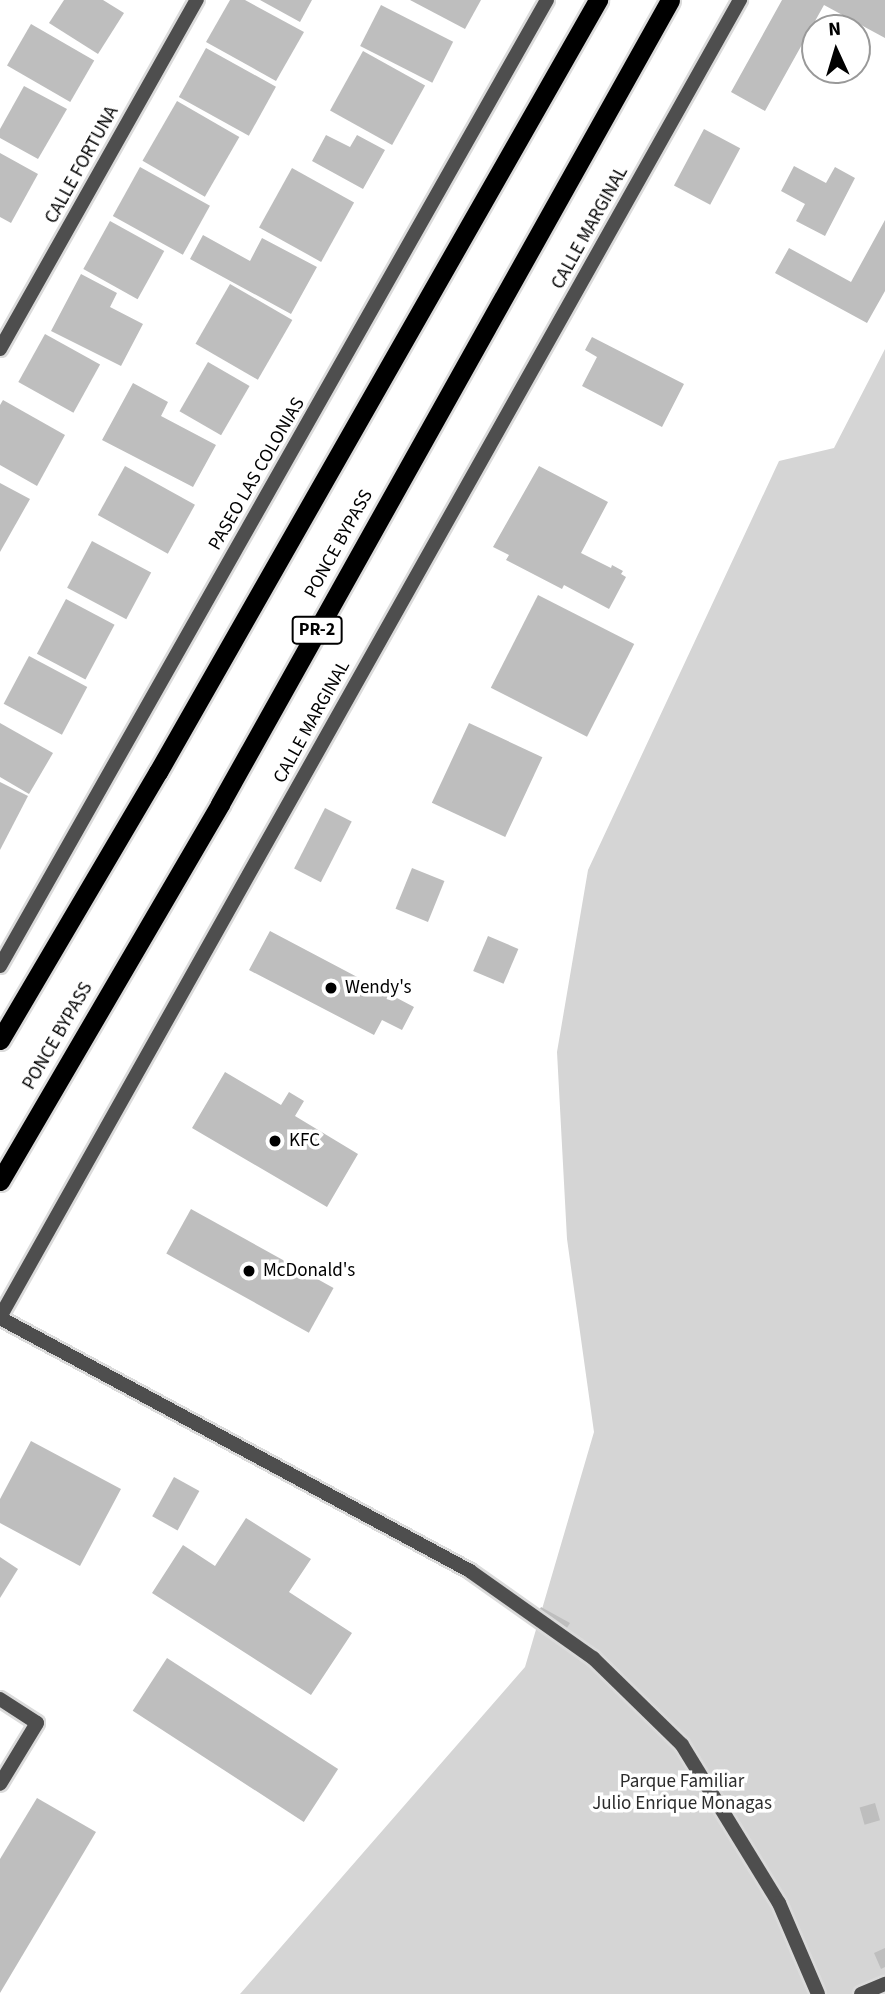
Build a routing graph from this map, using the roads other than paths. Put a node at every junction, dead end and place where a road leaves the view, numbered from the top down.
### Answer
1 (197, 0) edge
2 (547, 0) edge
3 (598, 0) edge
4 (670, 0) edge
5 (740, 0) edge
6 (0, 349) edge
7 (0, 966) edge
8 (0, 1040) edge
9 (0, 1181) edge
10 (0, 1318) edge
11 (0, 1699) edge
12 (0, 1784) edge
13 (885, 1984) edge
14 (818, 1994) edge
15 (861, 1994) edge

1 - 6 street, CALLE FORTUNA
2 - 7 street, PASEO LAS COLONIAS
3 - 8 highway
4 - 9 highway, PONCE BYPASS / PR-2
5 - 10 street, CALLE MARGINAL
10 - 14 street
11 - 12 street
13 - 15 street

